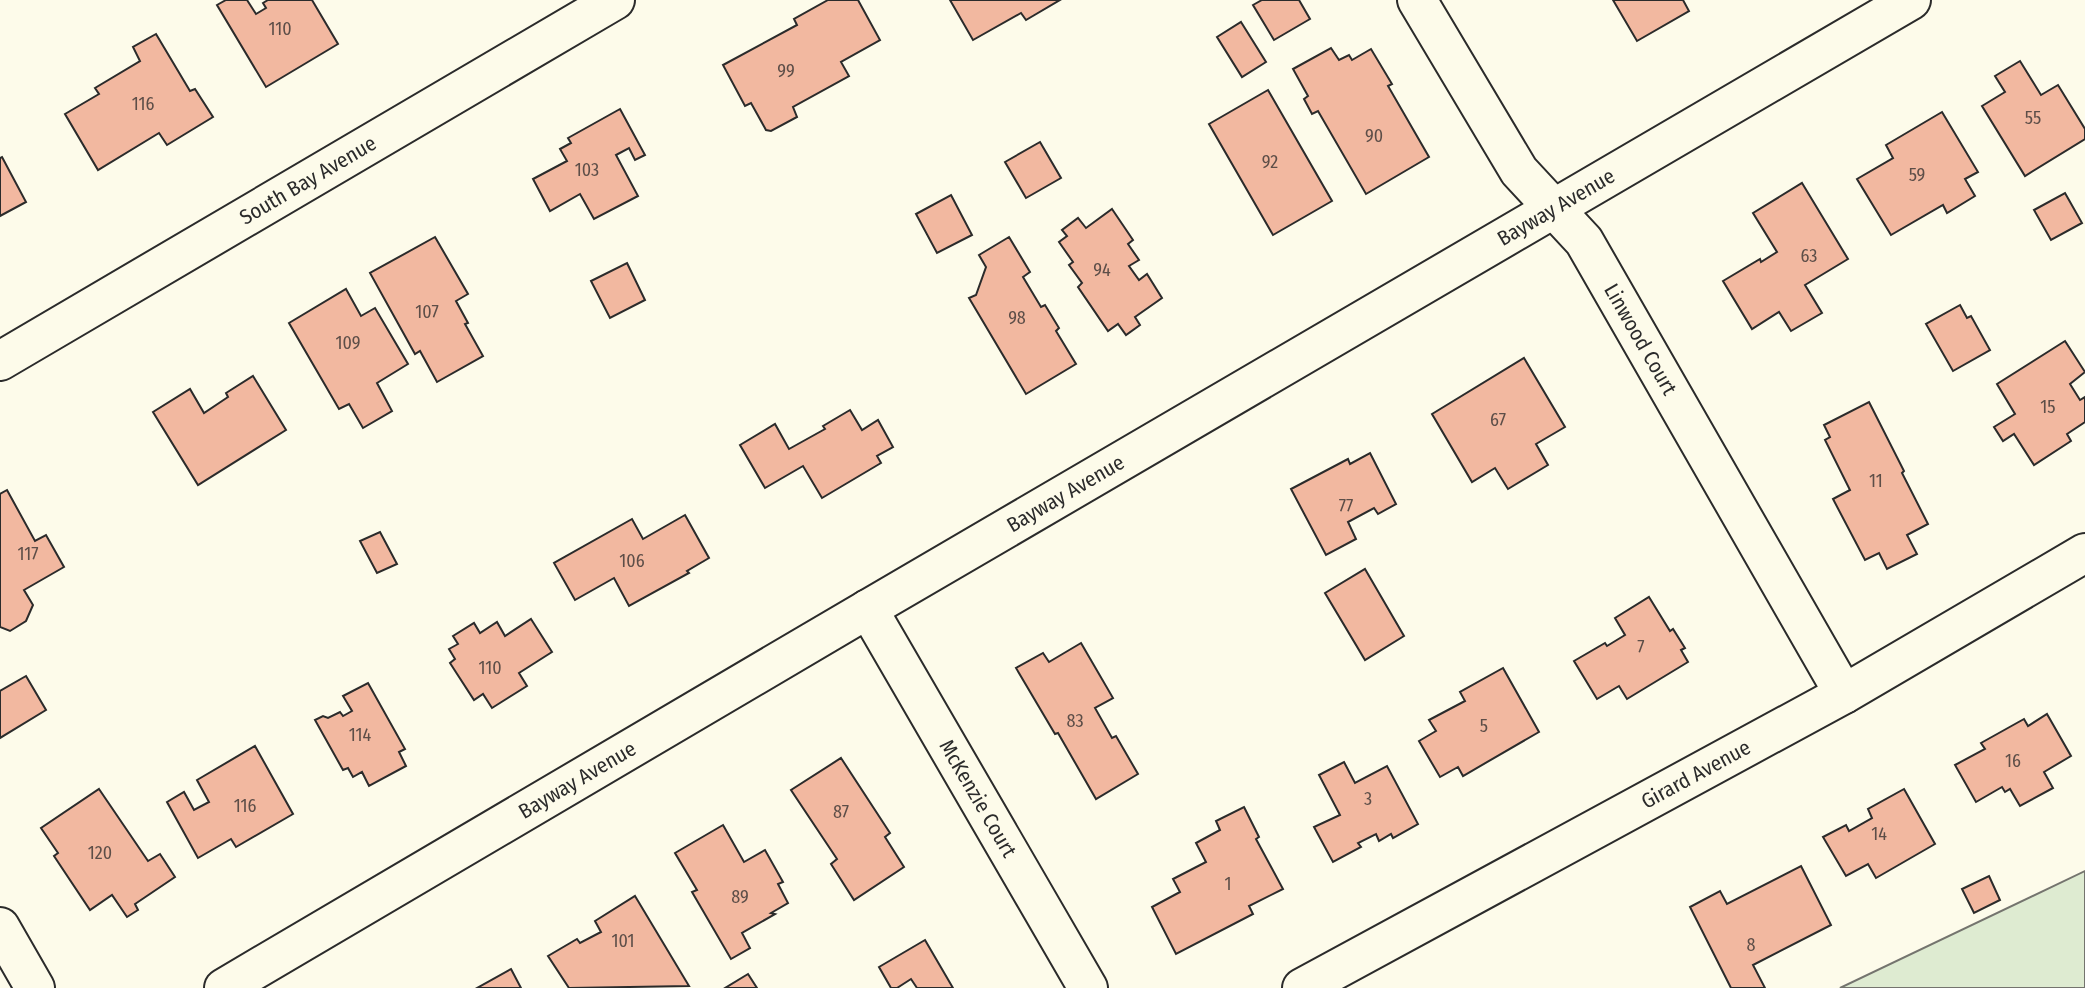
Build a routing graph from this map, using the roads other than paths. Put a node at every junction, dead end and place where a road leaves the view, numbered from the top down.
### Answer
1 (615, 0) edge
2 (1417, 0) edge
3 (1911, 0) edge
4 (1554, 209) junction
5 (0, 361) edge
6 (2085, 553) edge
7 (868, 609) junction
8 (1844, 694) junction
9 (0, 927) edge
10 (35, 988) edge
11 (223, 988) edge
12 (1088, 988) edge
13 (1302, 988) edge

1 - 5 street, South Bay Avenue
2 - 4 street, Linwood Court
3 - 4 street, Bayway Avenue
4 - 7 street, Bayway Avenue
4 - 8 street, Linwood Court
6 - 8 street, Girard Avenue
7 - 11 street, Bayway Avenue
7 - 12 street, McKenzie Court
8 - 13 street, Girard Avenue
9 - 10 street

